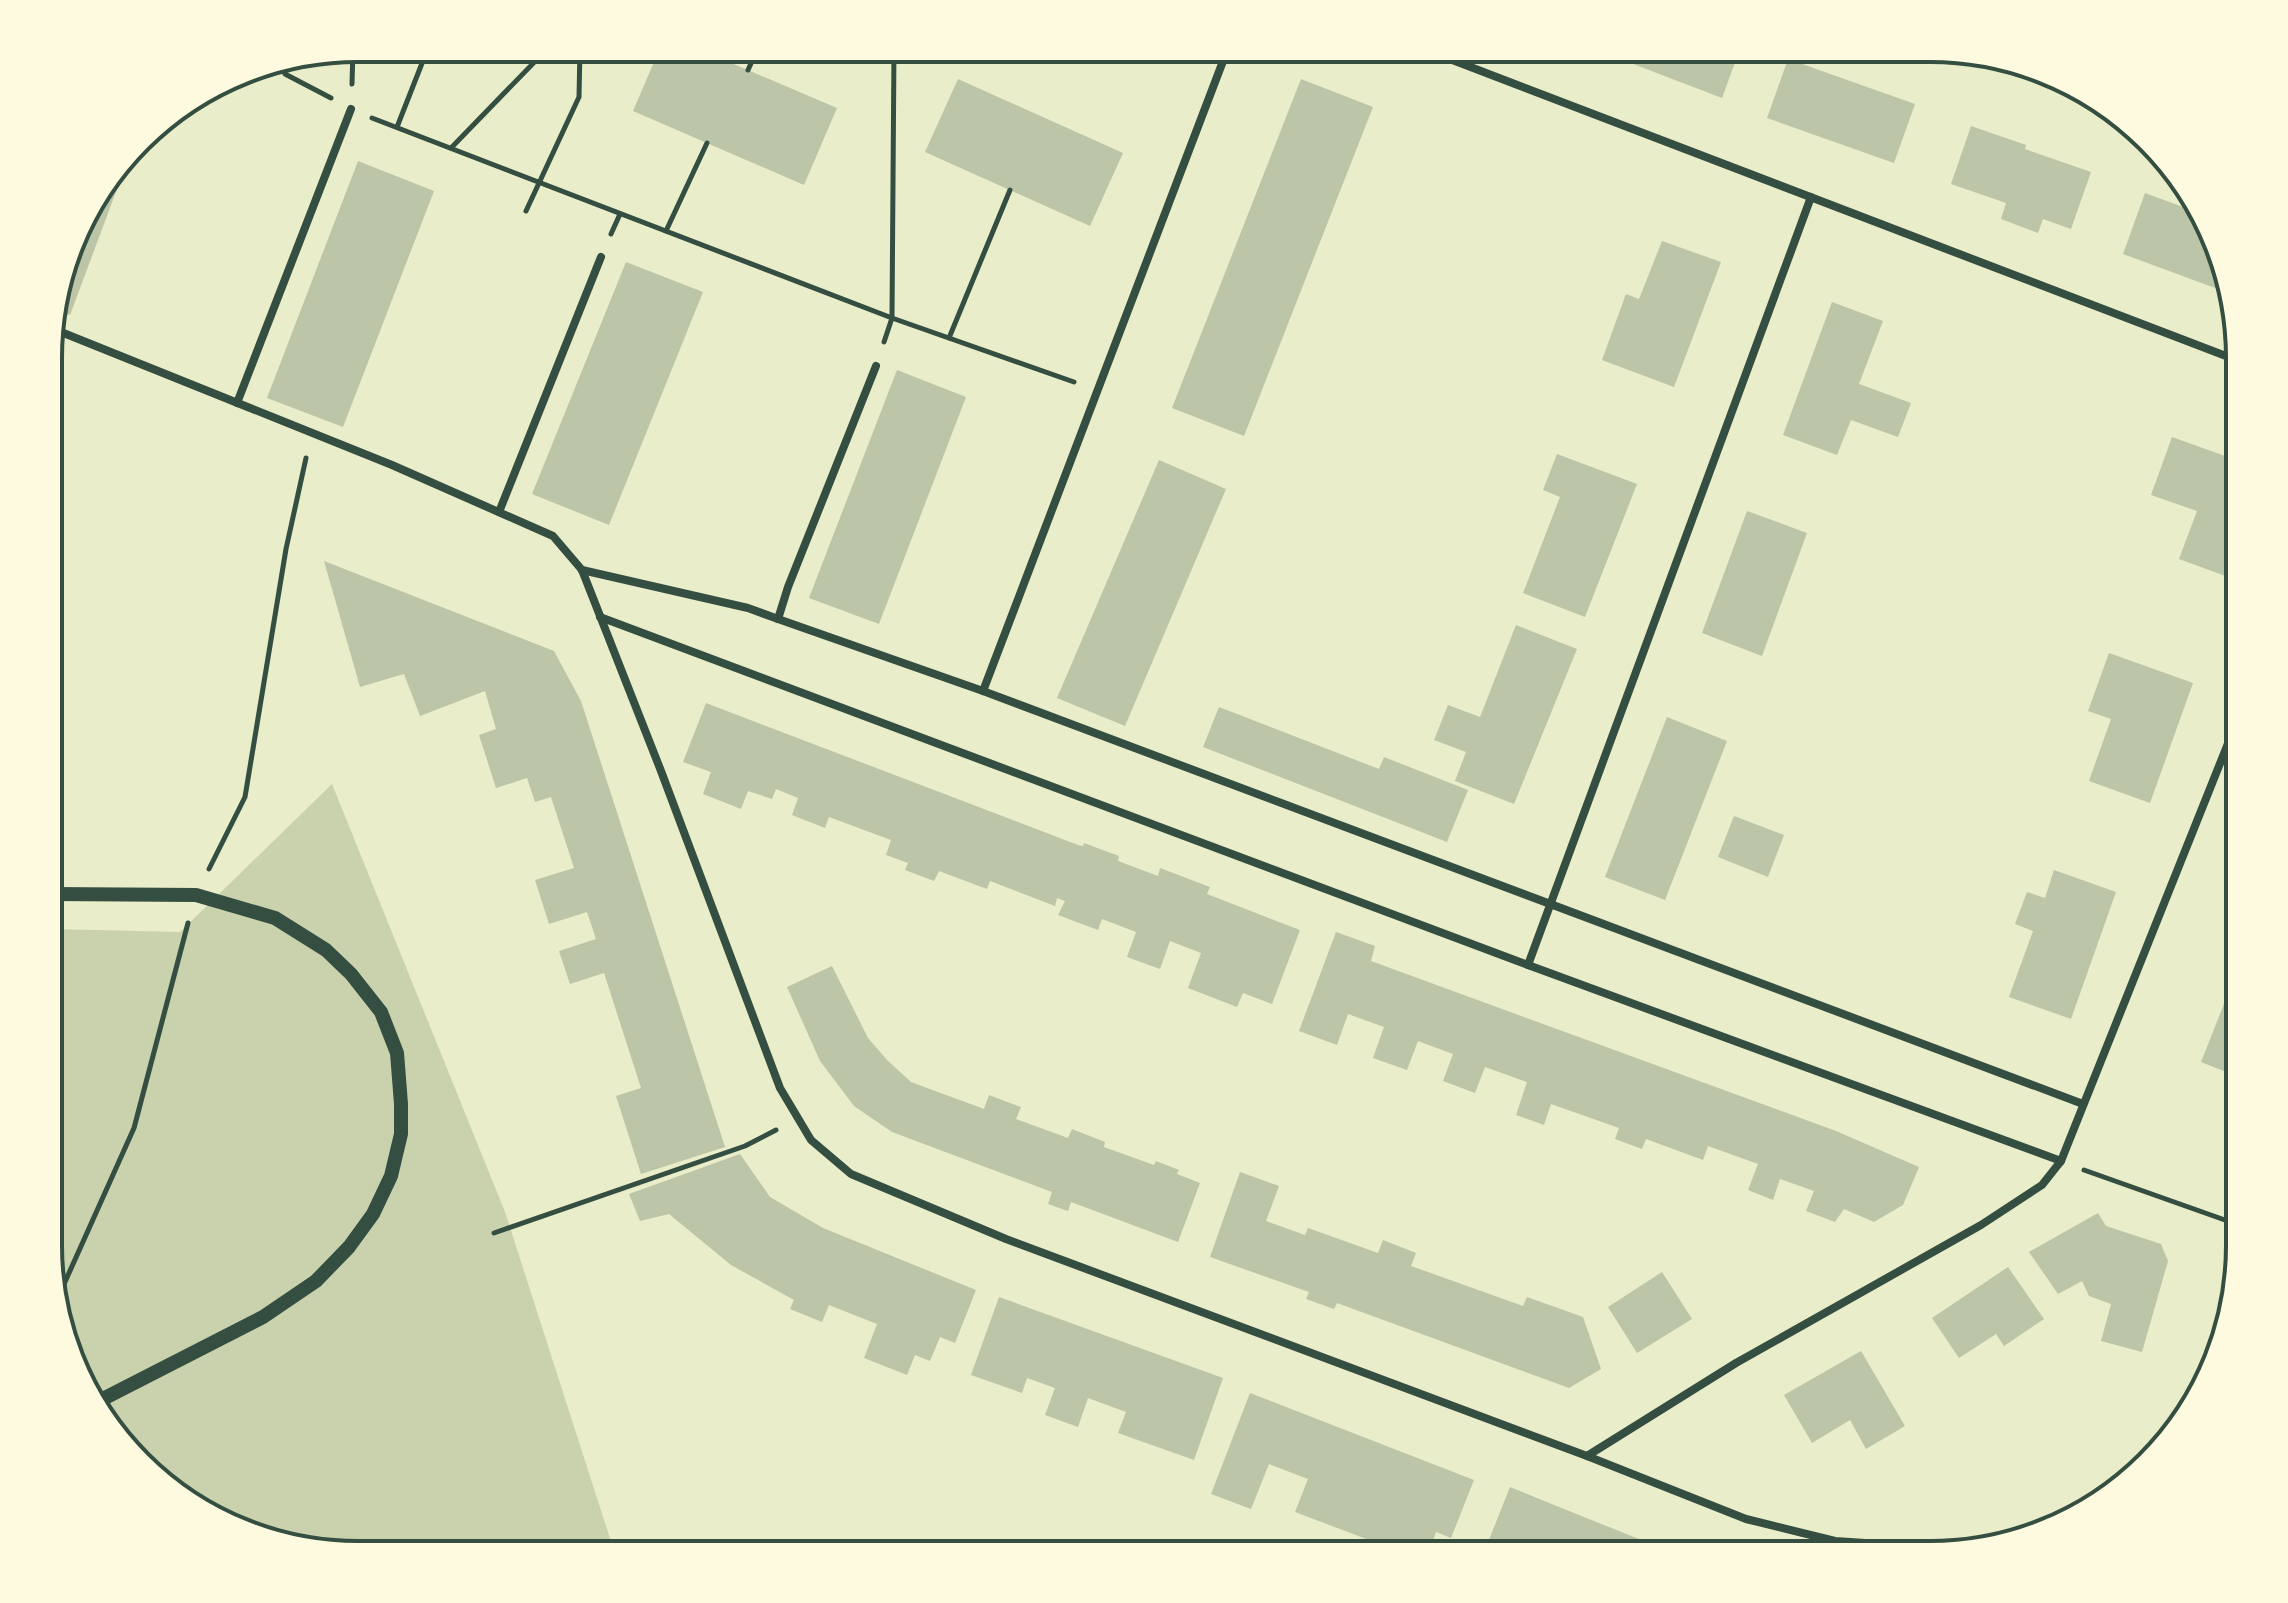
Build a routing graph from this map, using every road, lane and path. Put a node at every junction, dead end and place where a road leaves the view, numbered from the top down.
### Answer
1 (353, 62) edge
2 (423, 62) edge
3 (534, 62) edge
4 (580, 62) edge
5 (752, 62) edge
6 (894, 62) edge
7 (1223, 62) edge
8 (1458, 62) edge
9 (748, 70) dead end
10 (285, 71) edge
11 (351, 109) junction
12 (397, 127) junction
13 (707, 143) dead end
14 (451, 148) junction
15 (539, 182) junction
16 (1010, 190) dead end
17 (1811, 197) junction
18 (526, 211) dead end
19 (666, 231) junction
20 (601, 257) dead end
21 (892, 318) junction
22 (64, 333) edge
23 (949, 338) junction
24 (2226, 356) edge
25 (876, 366) dead end
26 (1072, 381) dead end
27 (237, 403) junction
28 (499, 512) junction
29 (582, 570) junction
30 (600, 617) junction
31 (778, 619) junction
32 (983, 691) junction
33 (2226, 748) edge
34 (62, 894) edge
35 (1550, 906) junction
36 (1528, 965) junction
37 (2083, 1104) junction
38 (798, 1119) junction
39 (2061, 1161) junction
40 (2226, 1220) edge
41 (494, 1233) dead end
42 (105, 1398) edge
43 (1587, 1456) junction
44 (1835, 1541) edge

1 - 11 path
2 - 12 path
3 - 14 path
4 - 15 path
5 - 9 path
6 - 21 path
7 - 32 street
8 - 17 street
10 - 11 path
11 - 12 path
11 - 27 street
12 - 14 path
13 - 19 path
14 - 15 path
15 - 18 path
15 - 19 path
16 - 23 path
17 - 24 street
17 - 35 street
19 - 21 path
20 - 28 street
21 - 23 path
22 - 27 street
23 - 26 path
25 - 31 street
27 - 28 street
28 - 29 street
29 - 30 street
29 - 31 street
30 - 36 street
30 - 38 street
31 - 32 street
32 - 35 street
33 - 37 street
34 - 42 street
35 - 36 street
35 - 37 street
36 - 39 street
37 - 39 street
38 - 41 path
38 - 43 street
39 - 40 path
39 - 43 street
43 - 44 street

